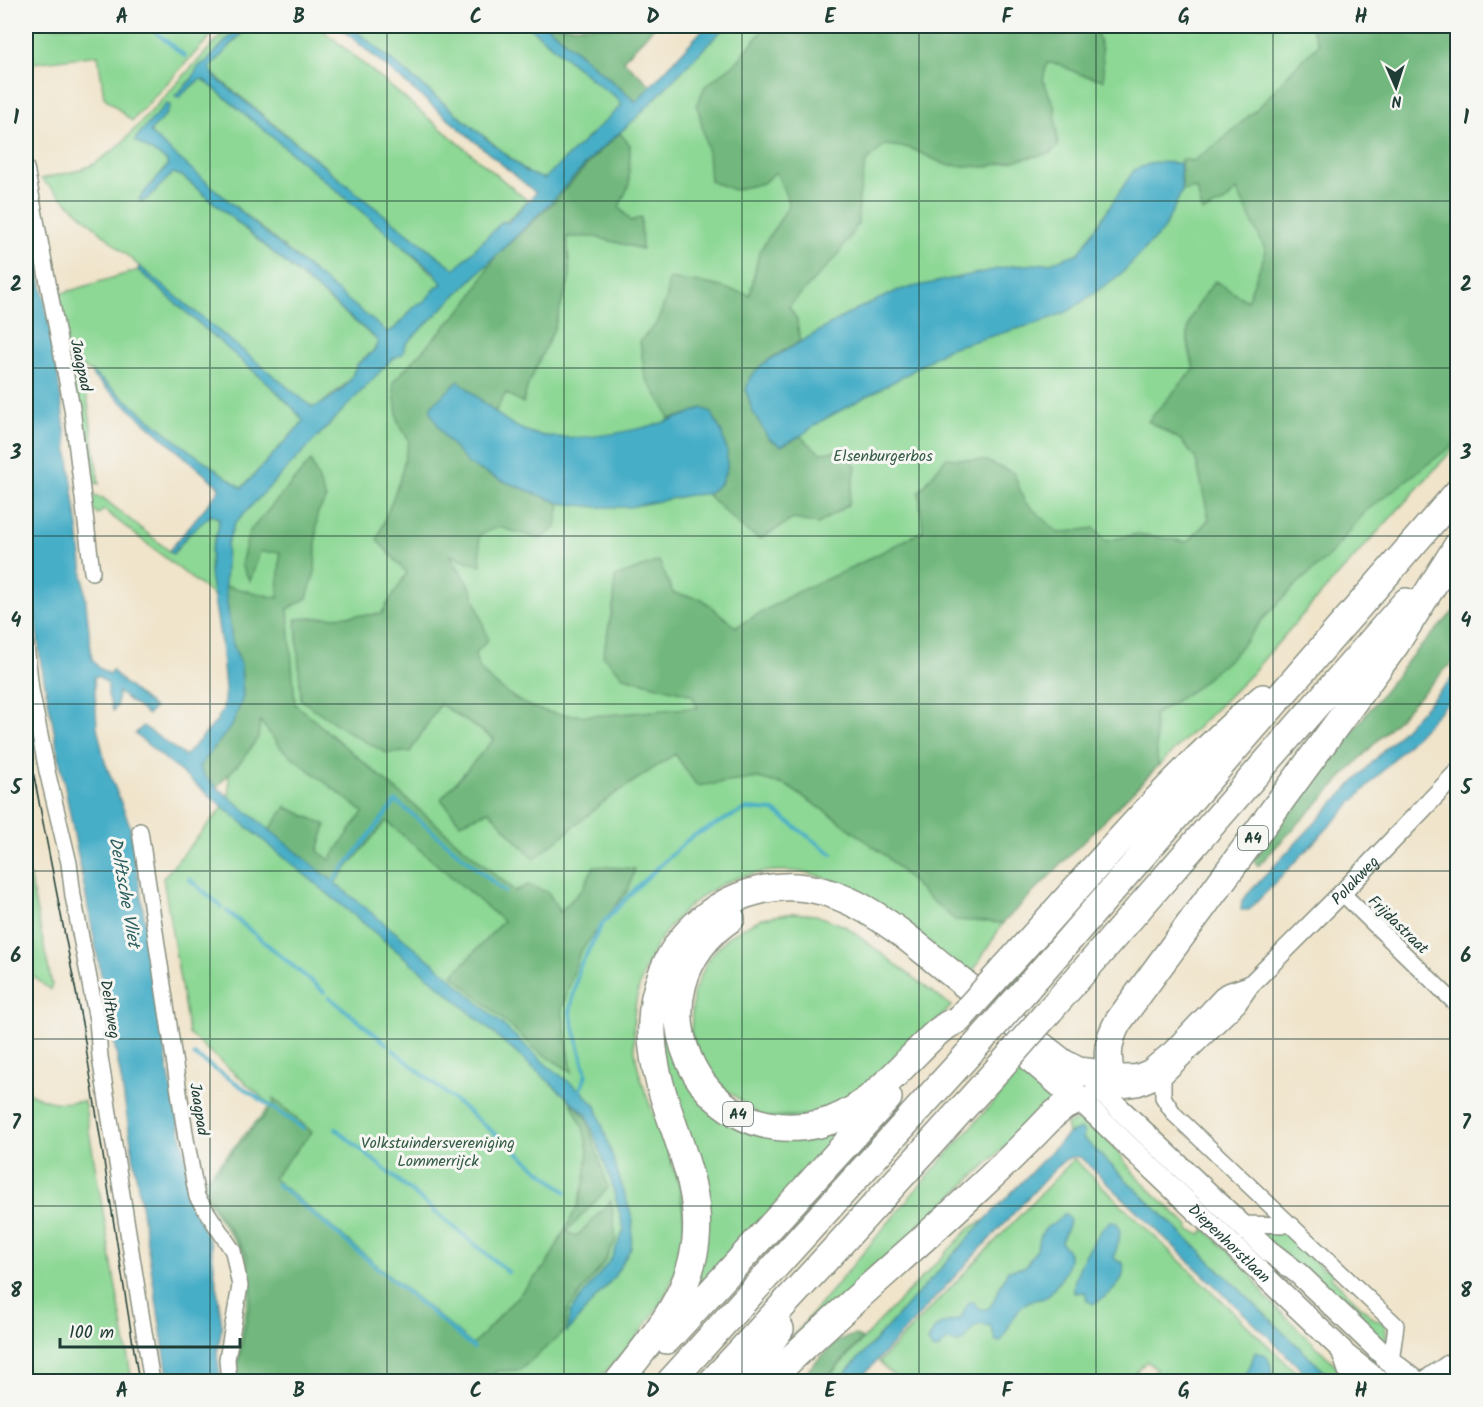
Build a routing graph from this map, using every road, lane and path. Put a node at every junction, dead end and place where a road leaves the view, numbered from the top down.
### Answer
1 (26, 168) edge
2 (1458, 492) edge
3 (1458, 544) edge
4 (92, 572) dead end
5 (1330, 641) junction
6 (26, 645) edge
7 (1458, 772) edge
8 (140, 831) dead end
9 (1342, 893) junction
10 (1250, 985) junction
11 (1458, 1006) edge
12 (951, 1024) junction
13 (1163, 1076) junction
14 (1102, 1089) junction
15 (1240, 1224) junction
16 (1292, 1225) junction
17 (837, 1247) junction
18 (1342, 1350) junction
19 (1458, 1358) edge
20 (1387, 1372) edge
21 (152, 1382) edge
22 (229, 1382) edge
23 (620, 1382) edge
24 (670, 1382) edge
25 (712, 1382) edge
26 (741, 1382) edge
27 (766, 1382) edge
28 (1353, 1382) edge
29 (1417, 1382) edge
30 (1423, 1382) edge

1 - 4 street, Jaagpad
2 - 5 highway, A4
3 - 14 highway, A4
3 - 17 highway, A4, bridge
5 - 12 highway, A4, bridge
5 - 24 highway, A4, bridge
6 - 21 street, Delftweg
7 - 9 street, Polakweg
8 - 22 street, Jaagpad
9 - 10 street, Polakweg
9 - 11 street, Frijdastraat
10 - 13 street, Polakweg
10 - 14 street, Polakweg
12 - 14 highway, A4
12 - 23 highway, A4
13 - 14 street, Polakweg
13 - 16 street
14 - 15 main road, Diepenhorstlaan
14 - 18 main road, Diepenhorstlaan
14 - 23 highway, A4
14 - 27 highway
15 - 16 street, Diepenhorstlaan
15 - 20 main road, Diepenhorstlaan
16 - 20 street
17 - 25 highway, A4
17 - 26 highway, A4
18 - 20 street, Diepenhorstlaan
18 - 28 main road
19 - 30 street
20 - 29 main road, Diepenhorstlaan

